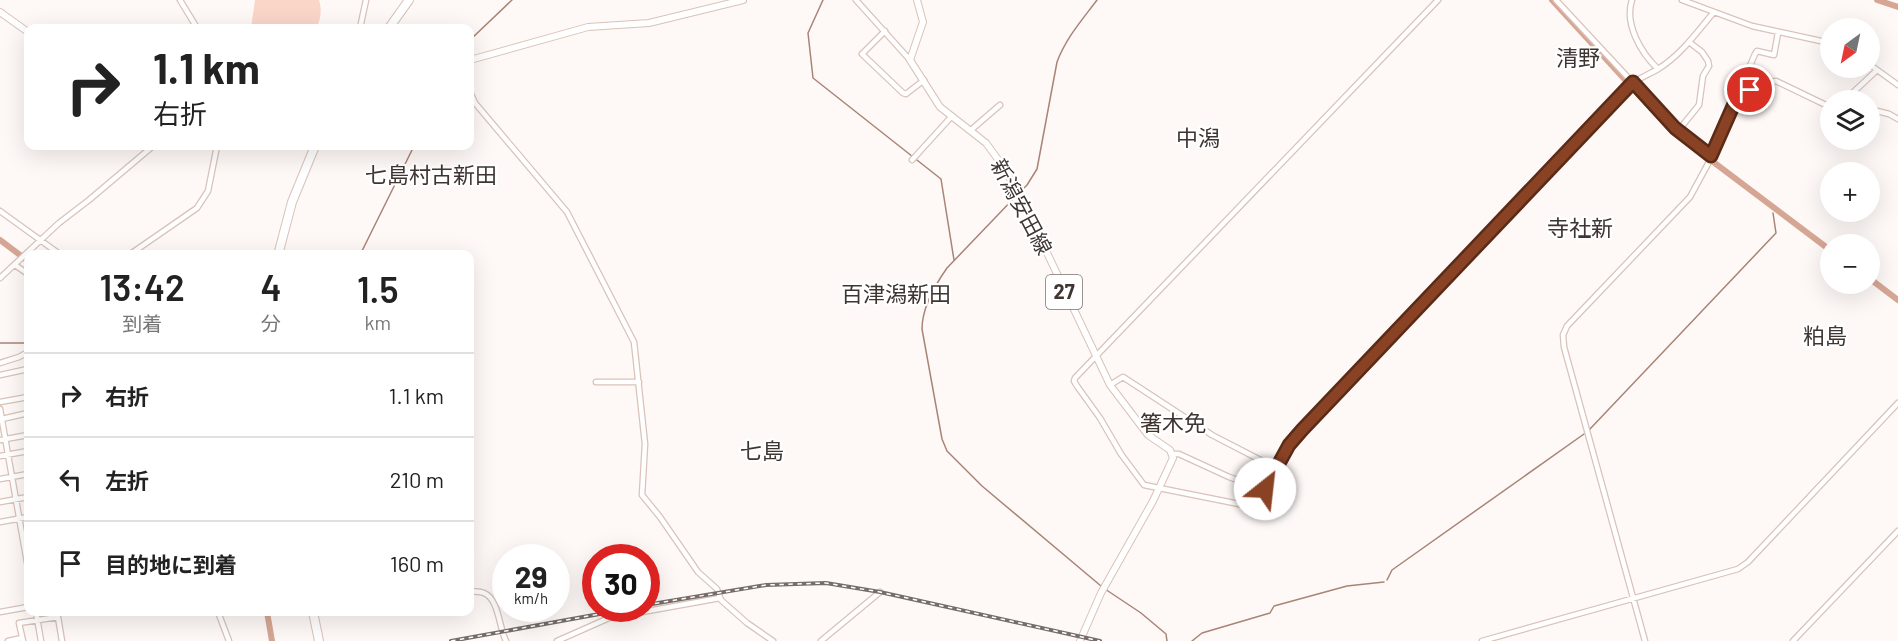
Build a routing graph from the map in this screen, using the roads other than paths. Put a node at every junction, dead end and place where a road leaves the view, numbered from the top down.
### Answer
1 (180, 0) edge
2 (366, 0) edge
3 (409, 0) edge
4 (743, 0) edge
5 (856, 0) edge
6 (917, 0) edge
7 (1438, 0) edge
8 (1556, 0) edge
9 (1632, 0) edge
10 (1682, 0) edge
11 (731, 1) edge
12 (0, 12) edge
13 (1714, 12) junction
14 (195, 24) edge
15 (361, 24) edge
16 (392, 24) edge
17 (24, 29) edge
18 (885, 32) junction
19 (1778, 33) junction
20 (1820, 41) edge
21 (1689, 42) junction
22 (474, 59) edge
23 (910, 60) junction
24 (1658, 69) junction
25 (1880, 72) edge
26 (1868, 78) edge
27 (924, 80) junction
28 (1631, 85) junction
29 (1898, 85) edge
30 (1856, 90) edge
31 (1738, 95) junction
32 (474, 101) edge
33 (1820, 102) edge
34 (1000, 105) dead end
35 (1880, 112) edge
36 (952, 116) junction
37 (1898, 119) edge
38 (971, 130) junction
39 (1678, 131) junction
40 (148, 150) edge
41 (216, 150) edge
42 (313, 150) edge
43 (1710, 158) junction
44 (914, 159) dead end
45 (0, 211) edge
46 (40, 241) junction
47 (31, 250) edge
48 (54, 250) edge
49 (136, 250) edge
50 (279, 250) edge
51 (24, 256) edge
52 (16, 264) junction
53 (24, 271) edge
54 (0, 278) edge
55 (24, 354) edge
56 (1096, 357) junction
57 (0, 363) edge
58 (24, 370) edge
59 (0, 375) edge
60 (639, 381) junction
61 (596, 382) dead end
62 (1110, 385) junction
63 (24, 398) edge
64 (0, 402) edge
65 (1898, 403) edge
66 (0, 409) edge
67 (24, 414) edge
68 (1, 418) edge
69 (24, 436) edge
70 (3, 440) edge
71 (24, 452) edge
72 (8, 454) junction
73 (1172, 454) junction
74 (0, 456) edge
75 (1276, 468) junction
76 (24, 475) edge
77 (12, 477) junction
78 (0, 479) edge
79 (1158, 488) junction
80 (1265, 489) junction
81 (24, 498) edge
82 (16, 499) junction
83 (0, 502) edge
84 (24, 518) edge
85 (20, 519) junction
86 (0, 522) edge
87 (1898, 531) edge
88 (24, 532) edge
89 (474, 591) edge
90 (880, 592) dead end
91 (720, 598) junction
92 (1633, 599) junction
93 (24, 608) edge
94 (0, 612) edge
95 (37, 616) edge
96 (219, 616) edge
97 (314, 616) edge
98 (38, 620) junction
99 (22, 640) edge
100 (8, 641) edge
101 (41, 641) edge
102 (62, 641) edge
103 (228, 641) edge
104 (319, 641) edge
105 (506, 641) edge
106 (557, 641) edge
107 (773, 641) edge
108 (821, 641) edge
109 (1080, 641) edge
110 (1482, 641) edge
111 (1645, 641) edge
112 (1793, 641) edge

1 - 14 street
2 - 15 street
3 - 16 highway
4 - 11 main road
5 - 18 street
6 - 23 main road
7 - 56 street
8 - 28 street
9 - 24 street
10 - 13 street
11 - 22 main road
12 - 17 main road
13 - 19 street
13 - 21 street
18 - 23 street
18 - 27 street
19 - 20 street
19 - 31 street
21 - 24 street
21 - 39 street
23 - 27 main road, 新潟安田線 / 27
24 - 28 street
25 - 29 street
26 - 30 street
27 - 36 main road, 新潟安田線 / 27
28 - 39 street
28 - 75 street
31 - 33 street
31 - 43 street
32 - 60 street
34 - 38 street
35 - 37 street
36 - 38 main road, 新潟安田線 / 27
36 - 44 street
38 - 56 main road, 新潟安田線 / 27
39 - 43 street
40 - 46 street
41 - 49 street
42 - 50 highway
43 - 92 street
45 - 46 street
46 - 47 street
46 - 48 street
51 - 52 street
52 - 53 street
52 - 54 street
55 - 57 street
56 - 62 main road, 新潟安田線 / 27
56 - 79 street
58 - 59 street
60 - 61 street
60 - 91 street
62 - 73 main road, 新潟安田線 / 27
62 - 75 street
63 - 64 street
65 - 92 street
66 - 68 street
67 - 68 street
68 - 70 street
69 - 70 street
70 - 72 street
71 - 72 street
72 - 74 street
72 - 77 street
73 - 79 main road
73 - 80 street
75 - 80 street
76 - 77 street
77 - 78 street
77 - 82 street
79 - 80 street
79 - 109 main road
81 - 82 street
82 - 83 street
82 - 85 street
84 - 85 street
85 - 86 street
85 - 88 street
87 - 112 street
89 - 105 street
90 - 108 street
91 - 106 street
91 - 107 street
92 - 110 street
92 - 111 street
93 - 94 street
95 - 98 street
96 - 103 street
97 - 104 highway
98 - 99 street
98 - 101 street
98 - 102 street
99 - 100 street

